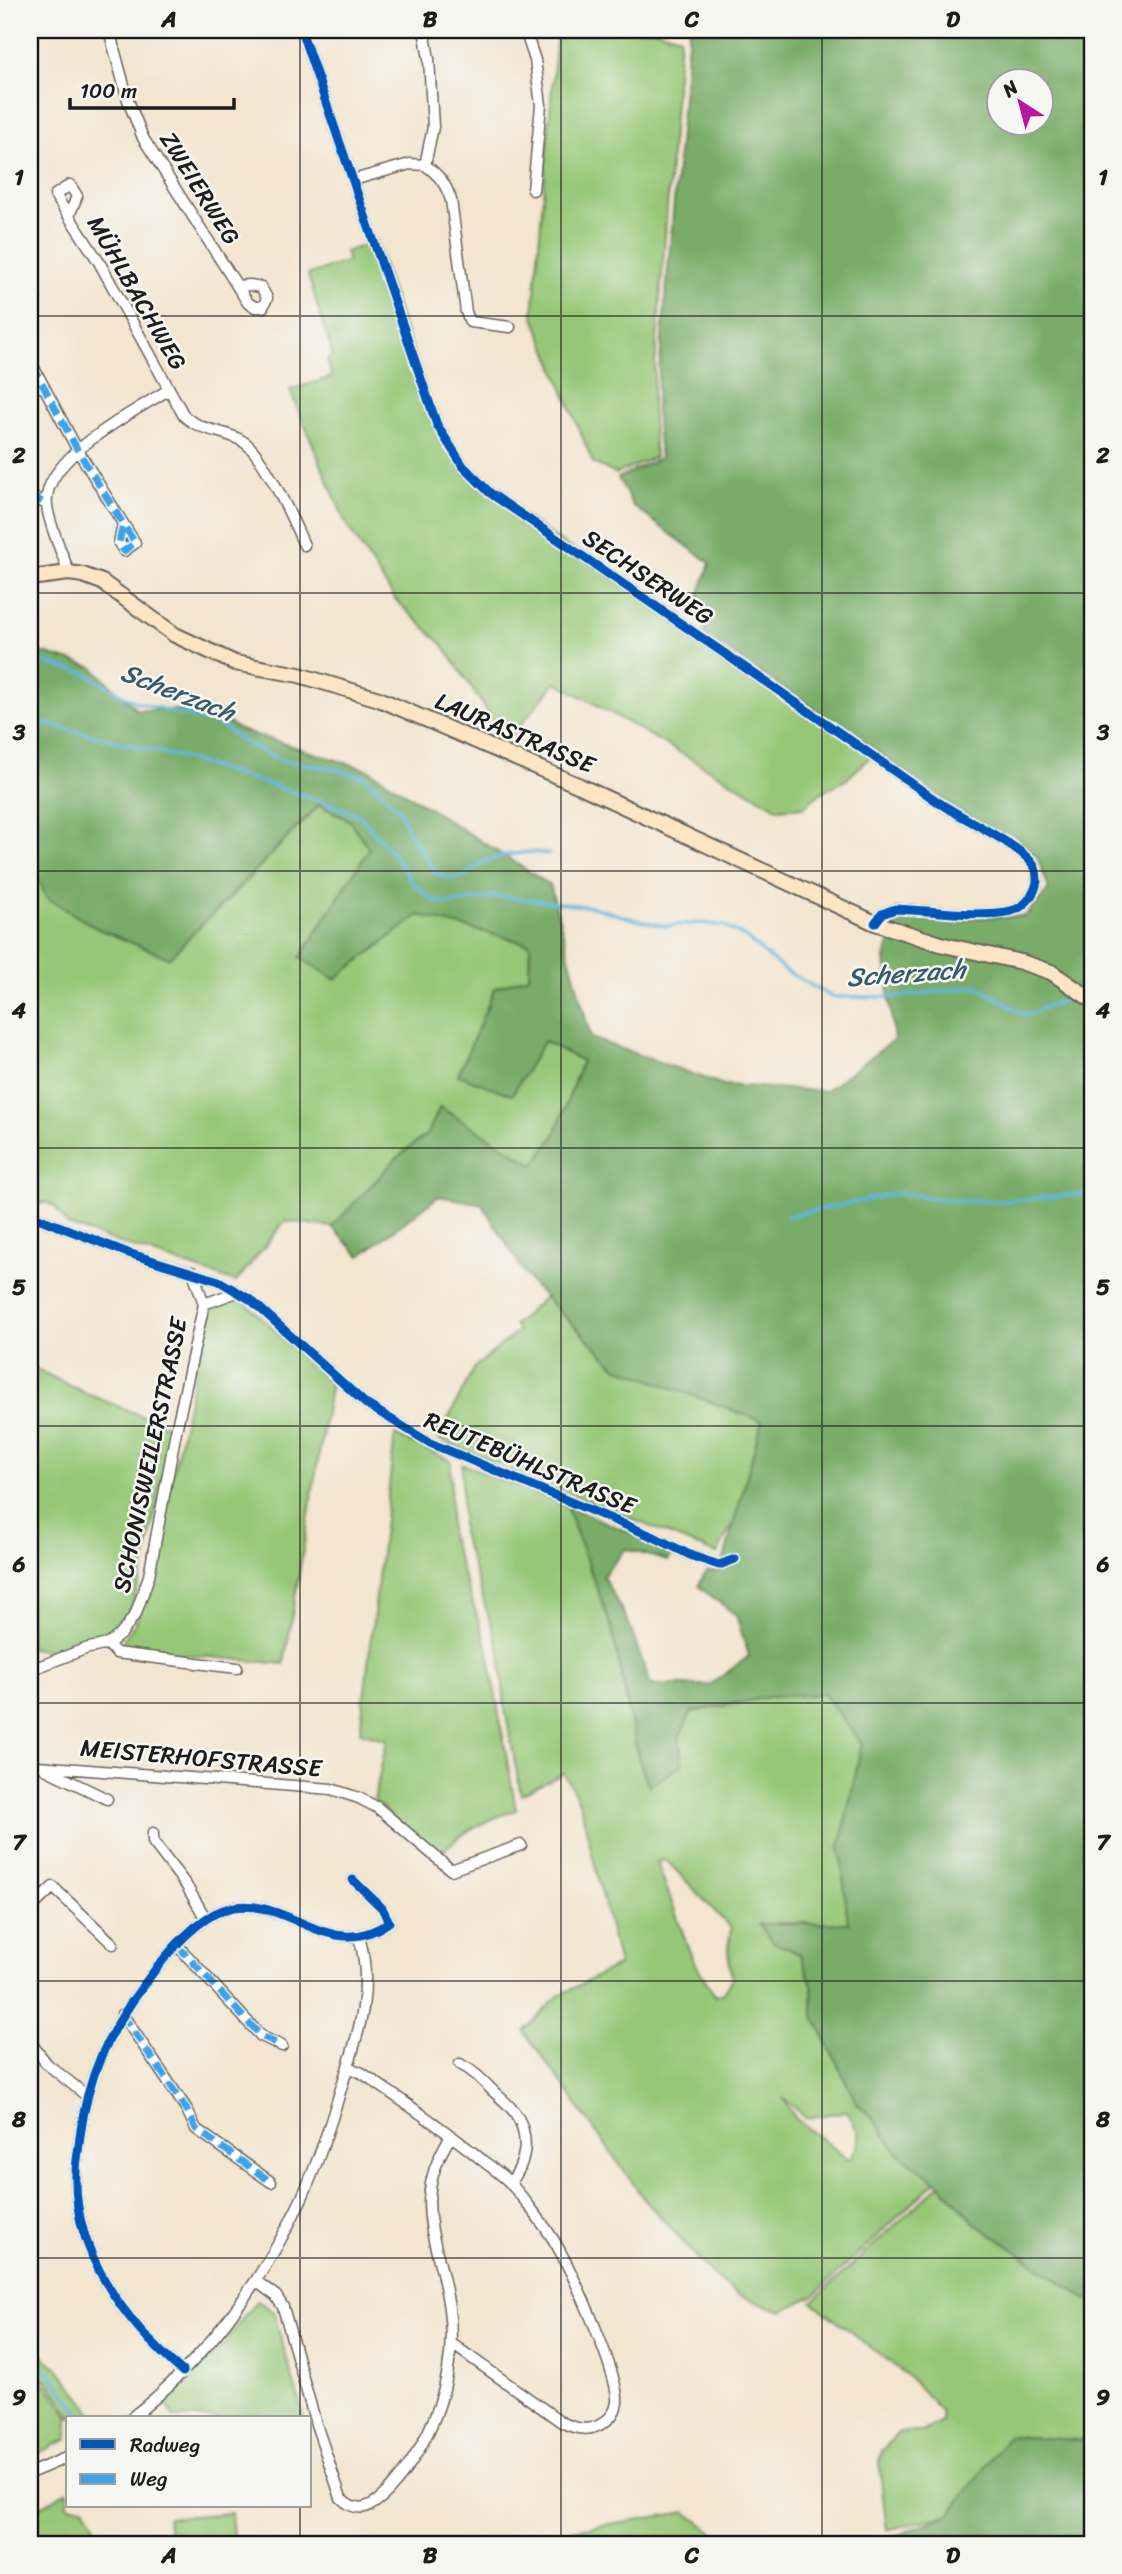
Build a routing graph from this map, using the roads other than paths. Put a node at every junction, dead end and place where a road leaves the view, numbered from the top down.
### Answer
1 (109, 30) edge
2 (301, 30) edge
3 (424, 30) edge
4 (525, 30) edge
5 (425, 165) junction
6 (353, 180) junction
7 (533, 190) dead end
8 (69, 216) dead end
9 (237, 286) dead end
10 (510, 327) dead end
11 (30, 370) edge
12 (30, 384) edge
13 (44, 388) junction
14 (168, 390) junction
15 (77, 449) junction
16 (30, 495) edge
17 (46, 504) junction
18 (123, 524) dead end
19 (304, 545) dead end
20 (69, 573) junction
21 (30, 578) edge
22 (875, 923) junction
23 (1092, 1000) edge
24 (30, 1215) edge
25 (193, 1272) junction
26 (237, 1292) junction
27 (204, 1304) junction
28 (735, 1559) dead end
29 (108, 1644) junction
30 (237, 1668) dead end
31 (30, 1670) edge
32 (34, 1764) edge
33 (107, 1799) dead end
34 (153, 1833) dead end
35 (521, 1845) dead end
36 (353, 1880) dead end
37 (30, 1909) edge
38 (206, 1919) junction
39 (359, 1937) junction
40 (113, 1944) dead end
41 (177, 1945) junction
42 (122, 2014) junction
43 (30, 2042) edge
44 (282, 2046) dead end
45 (460, 2064) dead end
46 (348, 2067) junction
47 (87, 2096) junction
48 (451, 2136) junction
49 (271, 2182) dead end
50 (510, 2183) junction
51 (256, 2281) junction
52 (452, 2344) junction
53 (183, 2372) junction
54 (134, 2416) edge
55 (66, 2458) edge
56 (30, 2473) edge

1 - 9 street, ZWEIERWEG
2 - 6 street, SECHSERWEG
3 - 5 street
4 - 7 street
5 - 6 street
5 - 10 street
6 - 22 street, SECHSERWEG
8 - 14 street, MÜHLBACHWEG
11 - 13 street
12 - 13 street
13 - 15 street
14 - 15 street, MÜHLBACHWEG
14 - 19 street, MÜHLBACHWEG
15 - 17 street, MÜHLBACHWEG
15 - 18 street
16 - 17 street
17 - 20 street
20 - 21 street
20 - 22 street, LAURASTRASSE
22 - 23 street, LAURASTRASSE
24 - 25 street, REUTEBÜHLSTRASSE
25 - 26 street, REUTEBÜHLSTRASSE
25 - 27 street, SCHONISWEILERSTRASSE
26 - 27 street, SCHONISWEILERSTRASSE
26 - 28 street, REUTEBÜHLSTRASSE
27 - 29 street, SCHONISWEILERSTRASSE
29 - 30 street
29 - 31 street
32 - 33 street, MEISTERHOFSTRASSE
32 - 35 street, MEISTERHOFSTRASSE
34 - 38 street
36 - 39 street
37 - 40 street
38 - 39 street
38 - 41 street
39 - 46 street
41 - 42 street
41 - 44 street
42 - 47 street
42 - 49 street
43 - 47 street
45 - 50 street
46 - 48 street
46 - 51 street
47 - 53 street
48 - 50 street
48 - 52 street
50 - 52 street
51 - 52 street
51 - 53 street
53 - 54 street
55 - 56 street

